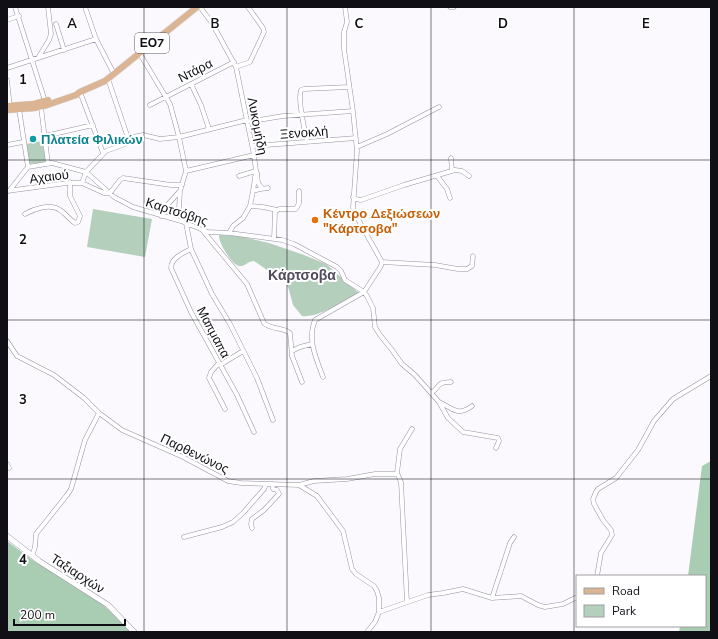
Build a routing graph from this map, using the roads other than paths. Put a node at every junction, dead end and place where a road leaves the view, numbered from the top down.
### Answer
1 (15, 7) edge
2 (48, 7) edge
3 (85, 7) edge
4 (197, 7) edge
5 (200, 7) edge
6 (248, 7) edge
7 (345, 7) edge
8 (450, 7) edge
9 (454, 7) edge
10 (18, 16) junction
11 (7, 20) edge
12 (56, 24) dead end
13 (96, 39) junction
14 (64, 50) junction
15 (140, 54) junction
16 (38, 58) junction
17 (32, 60) junction
18 (234, 62) junction
19 (236, 67) junction
20 (7, 68) edge
21 (114, 74) junction
22 (7, 80) edge
23 (108, 80) junction
24 (191, 84) junction
25 (349, 87) junction
26 (80, 92) junction
27 (166, 97) junction
28 (46, 101) junction
29 (150, 104) dead end
30 (41, 107) junction
31 (440, 107) dead end
32 (9, 108) edge
33 (19, 109) junction
34 (353, 111) junction
35 (302, 115) junction
36 (247, 121) junction
37 (93, 125) junction
38 (209, 129) junction
39 (45, 136) junction
40 (179, 136) junction
41 (128, 138) junction
42 (356, 138) junction
43 (23, 142) junction
44 (307, 142) junction
45 (7, 145) edge
46 (253, 146) junction
47 (357, 146) junction
48 (103, 153) junction
49 (254, 155) junction
50 (451, 158) dead end
51 (48, 164) junction
52 (28, 167) junction
53 (186, 171) junction
54 (256, 171) junction
55 (452, 171) junction
56 (86, 172) junction
57 (239, 176) dead end
58 (437, 176) junction
59 (469, 176) dead end
60 (70, 182) junction
61 (82, 183) junction
62 (182, 185) junction
63 (262, 188) junction
64 (268, 188) dead end
65 (8, 191) edge
66 (180, 191) junction
67 (253, 191) junction
68 (299, 191) dead end
69 (110, 193) junction
70 (353, 197) junction
71 (450, 198) dead end
72 (250, 206) junction
73 (277, 210) junction
74 (25, 214) dead end
75 (161, 216) junction
76 (170, 218) junction
77 (186, 223) junction
78 (203, 231) junction
79 (229, 233) junction
80 (274, 240) junction
81 (191, 249) junction
82 (473, 256) dead end
83 (382, 262) junction
84 (364, 292) junction
85 (7, 340) edge
86 (312, 344) junction
87 (243, 351) junction
88 (292, 351) junction
89 (219, 364) junction
90 (711, 376) edge
91 (323, 377) dead end
92 (302, 382) dead end
93 (451, 382) dead end
94 (431, 393) junction
95 (439, 402) junction
96 (472, 406) dead end
97 (225, 409) dead end
98 (99, 413) junction
99 (273, 420) dead end
100 (412, 429) dead end
101 (254, 432) dead end
102 (496, 448) dead end
103 (397, 474) junction
104 (266, 484) junction
105 (272, 484) junction
106 (299, 485) junction
107 (252, 528) dead end
108 (7, 536) edge
109 (184, 537) dead end
110 (514, 537) dead end
111 (32, 556) junction
112 (597, 575) edge
113 (492, 598) junction
114 (576, 598) edge
115 (407, 602) junction
116 (379, 612) junction
117 (134, 632) edge
118 (367, 632) edge

1 - 10 street
2 - 16 street
3 - 13 street
4 - 15 main road, ΕΟ7
5 - 18 street, Λυκομήδη
6 - 19 street
7 - 25 street
8 - 9 street
10 - 11 street
10 - 17 street
12 - 14 street
13 - 14 street
13 - 21 street
14 - 16 street
15 - 21 main road, ΕΟ7
15 - 27 street
16 - 17 street
17 - 20 street
17 - 28 street
18 - 19 street, Λυκομήδη
18 - 24 street, Ντάρα
19 - 36 street, Λυκομήδη
21 - 23 main road, ΕΟ7
22 - 32 street
23 - 26 main road, ΕΟ7
23 - 41 street
24 - 27 street, Ντάρα
24 - 38 street
25 - 34 street
25 - 35 street
26 - 28 main road, ΕΟ7
26 - 30 main road, ΕΟ7
26 - 37 street
27 - 29 street, Ντάρα
27 - 40 street
28 - 32 main road, ΕΟ7
30 - 33 main road, ΕΟ7
30 - 39 street
31 - 47 street
32 - 33 main road, ΕΟ7
33 - 43 street
34 - 35 street
34 - 42 street
35 - 36 street
35 - 44 street
36 - 38 street
36 - 46 street, Λυκομήδη
37 - 39 street
37 - 48 street
38 - 40 street
39 - 51 street
40 - 41 street
40 - 53 street
41 - 48 street
42 - 44 street, Ξενοκλή
42 - 47 street
43 - 45 street
43 - 52 street
44 - 46 street, Ξενοκλή
46 - 49 street, Λυκομήδη
47 - 70 street
48 - 56 street
49 - 53 street
49 - 54 street, Λυκομήδη
50 - 55 street
51 - 52 street, Καρτσόβης
51 - 56 street, Καρτσόβης
52 - 65 street
53 - 62 street
54 - 57 street, Λυκομήδη
54 - 63 street
54 - 67 street
55 - 58 street
55 - 59 street
56 - 61 street, Αχαιού
56 - 69 street, Καρτσόβης
58 - 70 street
58 - 71 street
60 - 61 street, Αχαιού
60 - 65 street, Αχαιού
60 - 74 street
61 - 69 street
62 - 66 street
62 - 69 street
63 - 64 street
63 - 67 street
66 - 75 street
66 - 76 street
67 - 72 street
68 - 73 street
69 - 75 street, Καρτσόβης
70 - 83 street
72 - 73 street
72 - 79 street
73 - 80 street
75 - 76 street, Καρτσόβης
76 - 77 street, Καρτσόβης
77 - 78 street, Καρτσόβης
77 - 81 street
78 - 79 street, Καρτσόβης
78 - 88 street
79 - 80 street, Καρτσόβης
80 - 84 street, Καρτσόβης
81 - 87 street
81 - 89 street, Μαπμαπα
82 - 83 street
83 - 84 street
84 - 86 street
84 - 94 street
85 - 98 street, Παρθενώνος
86 - 88 street
86 - 91 street
87 - 89 street
87 - 99 street
88 - 92 street
89 - 97 street
89 - 101 street, Μαπμαπα
90 - 112 street
93 - 94 street
94 - 95 street
95 - 96 street
95 - 102 street
98 - 104 street, Παρθενώνος
98 - 111 street
100 - 103 street
103 - 106 street
103 - 115 street
104 - 105 street, Παρθενώνος
104 - 109 street
105 - 106 street, Παρθενώνος
105 - 107 street
106 - 116 street, Παρθενώνος
108 - 111 street, Ταξιαρχών
110 - 113 street
111 - 117 street, Ταξιαρχών
113 - 114 street
113 - 115 street
115 - 116 street
116 - 118 street

